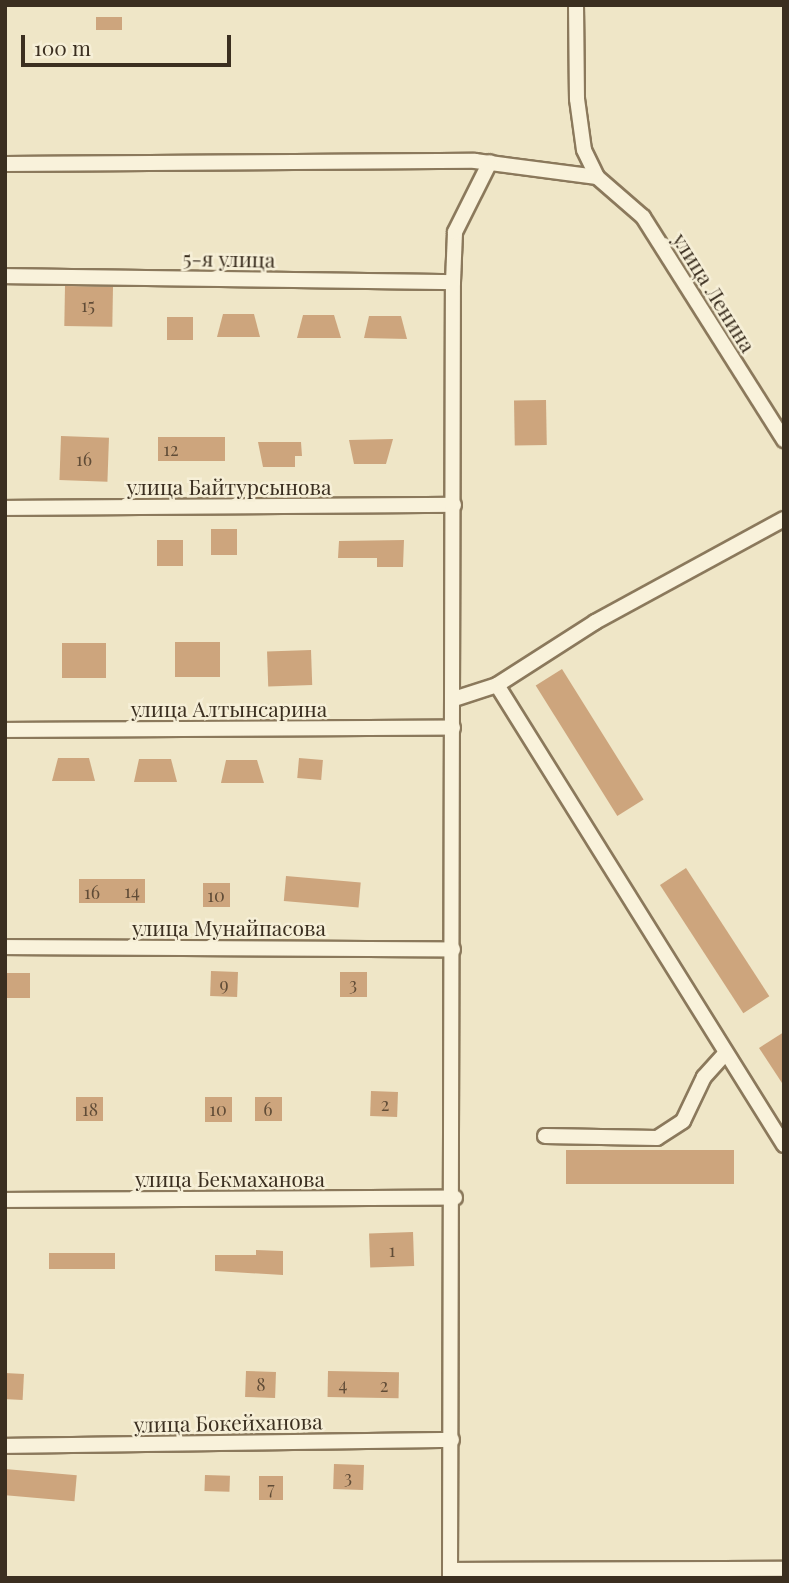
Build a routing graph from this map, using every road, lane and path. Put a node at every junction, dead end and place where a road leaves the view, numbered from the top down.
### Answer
1 (576, 5) edge
2 (490, 162) junction
3 (5, 163) edge
4 (597, 177) junction
5 (5, 276) edge
6 (453, 282) junction
7 (784, 440) edge
8 (454, 505) junction
9 (5, 508) edge
10 (784, 519) edge
11 (497, 685) junction
12 (453, 699) junction
13 (453, 728) junction
14 (5, 730) edge
15 (5, 947) edge
16 (453, 949) junction
17 (725, 1054) junction
18 (545, 1136) dead end
19 (784, 1145) edge
20 (455, 1198) junction
21 (5, 1200) edge
22 (452, 1440) junction
23 (5, 1446) edge
24 (784, 1569) edge
25 (450, 1574) edge
26 (684, 1574) edge

1 - 4 street
2 - 3 street
2 - 4 street
2 - 6 street
4 - 7 street, улица Ленина
5 - 6 street, 5-я улица
6 - 8 street
8 - 9 street, улица Байтурсынова
8 - 12 street
10 - 11 street
11 - 12 street
11 - 17 street
12 - 13 street
13 - 14 street, улица Алтынсарина
13 - 16 street
15 - 16 street, улица Мунайпасова
16 - 20 street
17 - 18 street
17 - 19 street
20 - 21 street, улица Бекмаханова
20 - 22 street
22 - 23 street, улица Бокейханова
22 - 25 street
24 - 26 street
25 - 26 street

